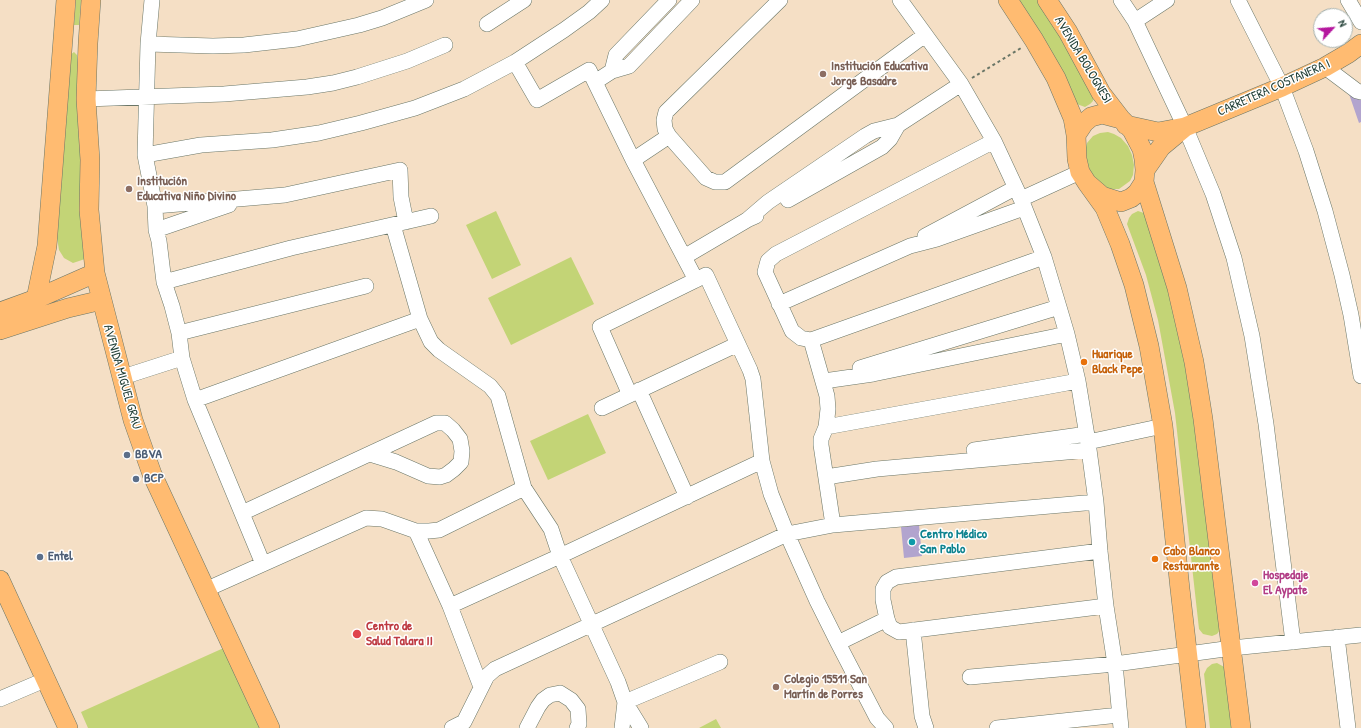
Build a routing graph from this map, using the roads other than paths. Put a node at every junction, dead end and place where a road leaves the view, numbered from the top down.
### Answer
1 (66, 0) edge
2 (91, 0) edge
3 (152, 0) edge
4 (426, 0) edge
5 (524, 0) edge
6 (602, 0) edge
7 (669, 0) edge
8 (692, 0) edge
9 (780, 0) edge
10 (900, 0) edge
11 (1008, 0) edge
12 (1047, 0) edge
13 (1121, 0) edge
14 (1167, 0) edge
15 (1238, 0) edge
16 (1348, 0) edge
17 (1135, 21) junction
18 (1361, 22) edge
19 (487, 24) dead end
20 (925, 35) junction
21 (62, 41) junction
22 (88, 43) junction
23 (148, 44) junction
24 (1361, 44) edge
25 (445, 45) dead end
26 (514, 62) junction
27 (1324, 67) junction
28 (612, 72) junction
29 (595, 82) junction
30 (962, 84) junction
31 (1282, 87) junction
32 (1361, 92) edge
33 (147, 98) junction
34 (86, 99) junction
35 (1124, 122) junction
36 (1185, 127) junction
37 (1076, 135) junction
38 (669, 136) junction
39 (994, 141) junction
40 (146, 155) junction
41 (633, 160) junction
42 (1145, 176) junction
43 (1084, 177) junction
44 (1020, 198) junction
45 (247, 199) junction
46 (155, 206) junction
47 (431, 216) dead end
48 (399, 224) junction
49 (156, 230) junction
50 (910, 246) junction
51 (684, 257) junction
52 (1044, 257) junction
53 (95, 273) junction
54 (696, 280) junction
55 (164, 282) junction
56 (366, 286) dead end
57 (36, 299) junction
58 (102, 300) junction
59 (779, 304) junction
60 (1059, 307) junction
61 (0, 312) edge
62 (420, 319) junction
63 (0, 330) edge
64 (179, 334) junction
65 (1068, 334) junction
66 (811, 340) junction
67 (738, 344) junction
68 (182, 358) junction
69 (1361, 376) edge
70 (123, 377) junction
71 (824, 381) junction
72 (1078, 381) junction
73 (634, 393) junction
74 (196, 400) junction
75 (602, 408) dead end
76 (1163, 426) junction
77 (826, 427) junction
78 (1088, 442) junction
79 (370, 454) junction
80 (762, 461) junction
81 (826, 477) junction
82 (524, 488) junction
83 (687, 497) junction
84 (1096, 502) junction
85 (242, 513) junction
86 (833, 525) junction
87 (416, 531) junction
88 (787, 534) junction
89 (1100, 551) junction
90 (560, 556) junction
91 (263, 564) junction
92 (0, 580) edge
93 (205, 590) junction
94 (450, 606) junction
95 (1106, 606) junction
96 (887, 619) junction
97 (592, 625) junction
98 (913, 630) junction
99 (1361, 634) edge
100 (1338, 637) junction
101 (1293, 642) junction
102 (838, 643) junction
103 (1232, 648) junction
104 (1187, 654) junction
105 (720, 662) dead end
106 (1115, 664) junction
107 (970, 677) dead end
108 (47, 679) junction
109 (481, 687) junction
110 (0, 699) edge
111 (625, 702) junction
112 (1120, 722) edge
113 (68, 728) edge
114 (270, 728) edge
115 (452, 728) edge
116 (527, 728) edge
117 (577, 728) edge
118 (622, 728) edge
119 (641, 728) edge
120 (886, 728) edge
121 (926, 728) edge
122 (997, 728) edge
123 (1196, 728) edge
124 (1241, 728) edge
125 (1348, 728) edge

1 - 21 main road
2 - 22 main road, AVENIDA MIGUEL GRAU
3 - 23 street
4 - 23 street
5 - 19 street
6 - 26 street
7 - 28 street
8 - 28 street
9 - 38 street
10 - 20 street
11 - 37 main road
12 - 35 main road, AVENIDA BOLOGNESI
13 - 17 street
14 - 17 street
15 - 31 street
16 - 18 street
17 - 36 street
20 - 30 street
20 - 38 street
21 - 22 main road
21 - 57 main road
22 - 34 main road, AVENIDA MIGUEL GRAU
23 - 33 street
24 - 27 main road, CARRETERA COSTANERA I
25 - 33 street
26 - 29 street
26 - 40 street
27 - 31 main road, CARRETERA COSTANERA I
27 - 32 street
28 - 29 street
29 - 41 street
30 - 39 street
30 - 51 street
31 - 36 main road, CARRETERA COSTANERA I
31 - 69 street
33 - 34 street
33 - 40 street
34 - 53 main road, AVENIDA MIGUEL GRAU
35 - 36 main road, CARRETERA COSTANERA I
35 - 37 main road
35 - 42 main road
36 - 42 main road, CARRETERA COSTANERA I
36 - 101 street
37 - 43 main road
38 - 41 street
39 - 44 street
39 - 59 street
40 - 46 street
41 - 51 street
42 - 43 main road
42 - 103 main road
43 - 44 street
43 - 76 main road
44 - 50 street
44 - 50 street
44 - 52 street
45 - 46 street
45 - 48 street
45 - 49 street
46 - 49 street
47 - 48 street
48 - 55 street
48 - 62 street
49 - 55 street
50 - 59 street
51 - 54 street
52 - 60 street
52 - 66 street
53 - 57 main road
53 - 58 main road, AVENIDA MIGUEL GRAU
54 - 67 street
54 - 73 street
55 - 64 street
56 - 64 street
57 - 61 main road
58 - 63 main road
58 - 70 main road, AVENIDA MIGUEL GRAU
59 - 66 street
60 - 65 street
60 - 71 street
62 - 74 street
62 - 82 street
64 - 68 street
65 - 71 street
65 - 72 street
66 - 71 street
67 - 73 street
67 - 80 street
68 - 70 street
68 - 74 street
70 - 93 main road, AVENIDA MIGUEL GRAU
71 - 77 street
72 - 77 street
72 - 78 street
73 - 75 street
73 - 83 street
74 - 85 street
76 - 78 street
76 - 104 main road
77 - 81 street
78 - 81 street
78 - 84 street
79 - 79 street
79 - 85 street
80 - 83 street
80 - 88 street
81 - 86 street
82 - 87 street
82 - 90 street
83 - 90 street
84 - 86 street
84 - 89 street
85 - 91 street
86 - 88 street
87 - 91 street
87 - 94 street
88 - 97 street
88 - 102 street
89 - 95 street
89 - 96 street
90 - 94 street
90 - 97 street
91 - 93 street
92 - 108 main road
93 - 114 main road, AVENIDA MIGUEL GRAU
94 - 109 street
95 - 98 street
95 - 106 street
96 - 98 street
96 - 102 street
97 - 109 street
97 - 111 street
98 - 121 street
99 - 100 street
100 - 101 street
100 - 125 street
101 - 103 street
102 - 120 street
103 - 104 street
103 - 124 main road
104 - 106 street
104 - 123 main road
105 - 111 street
106 - 107 street
106 - 112 street
108 - 110 street
108 - 113 main road
109 - 115 street
111 - 118 street
111 - 119 street
112 - 122 street
116 - 117 street

